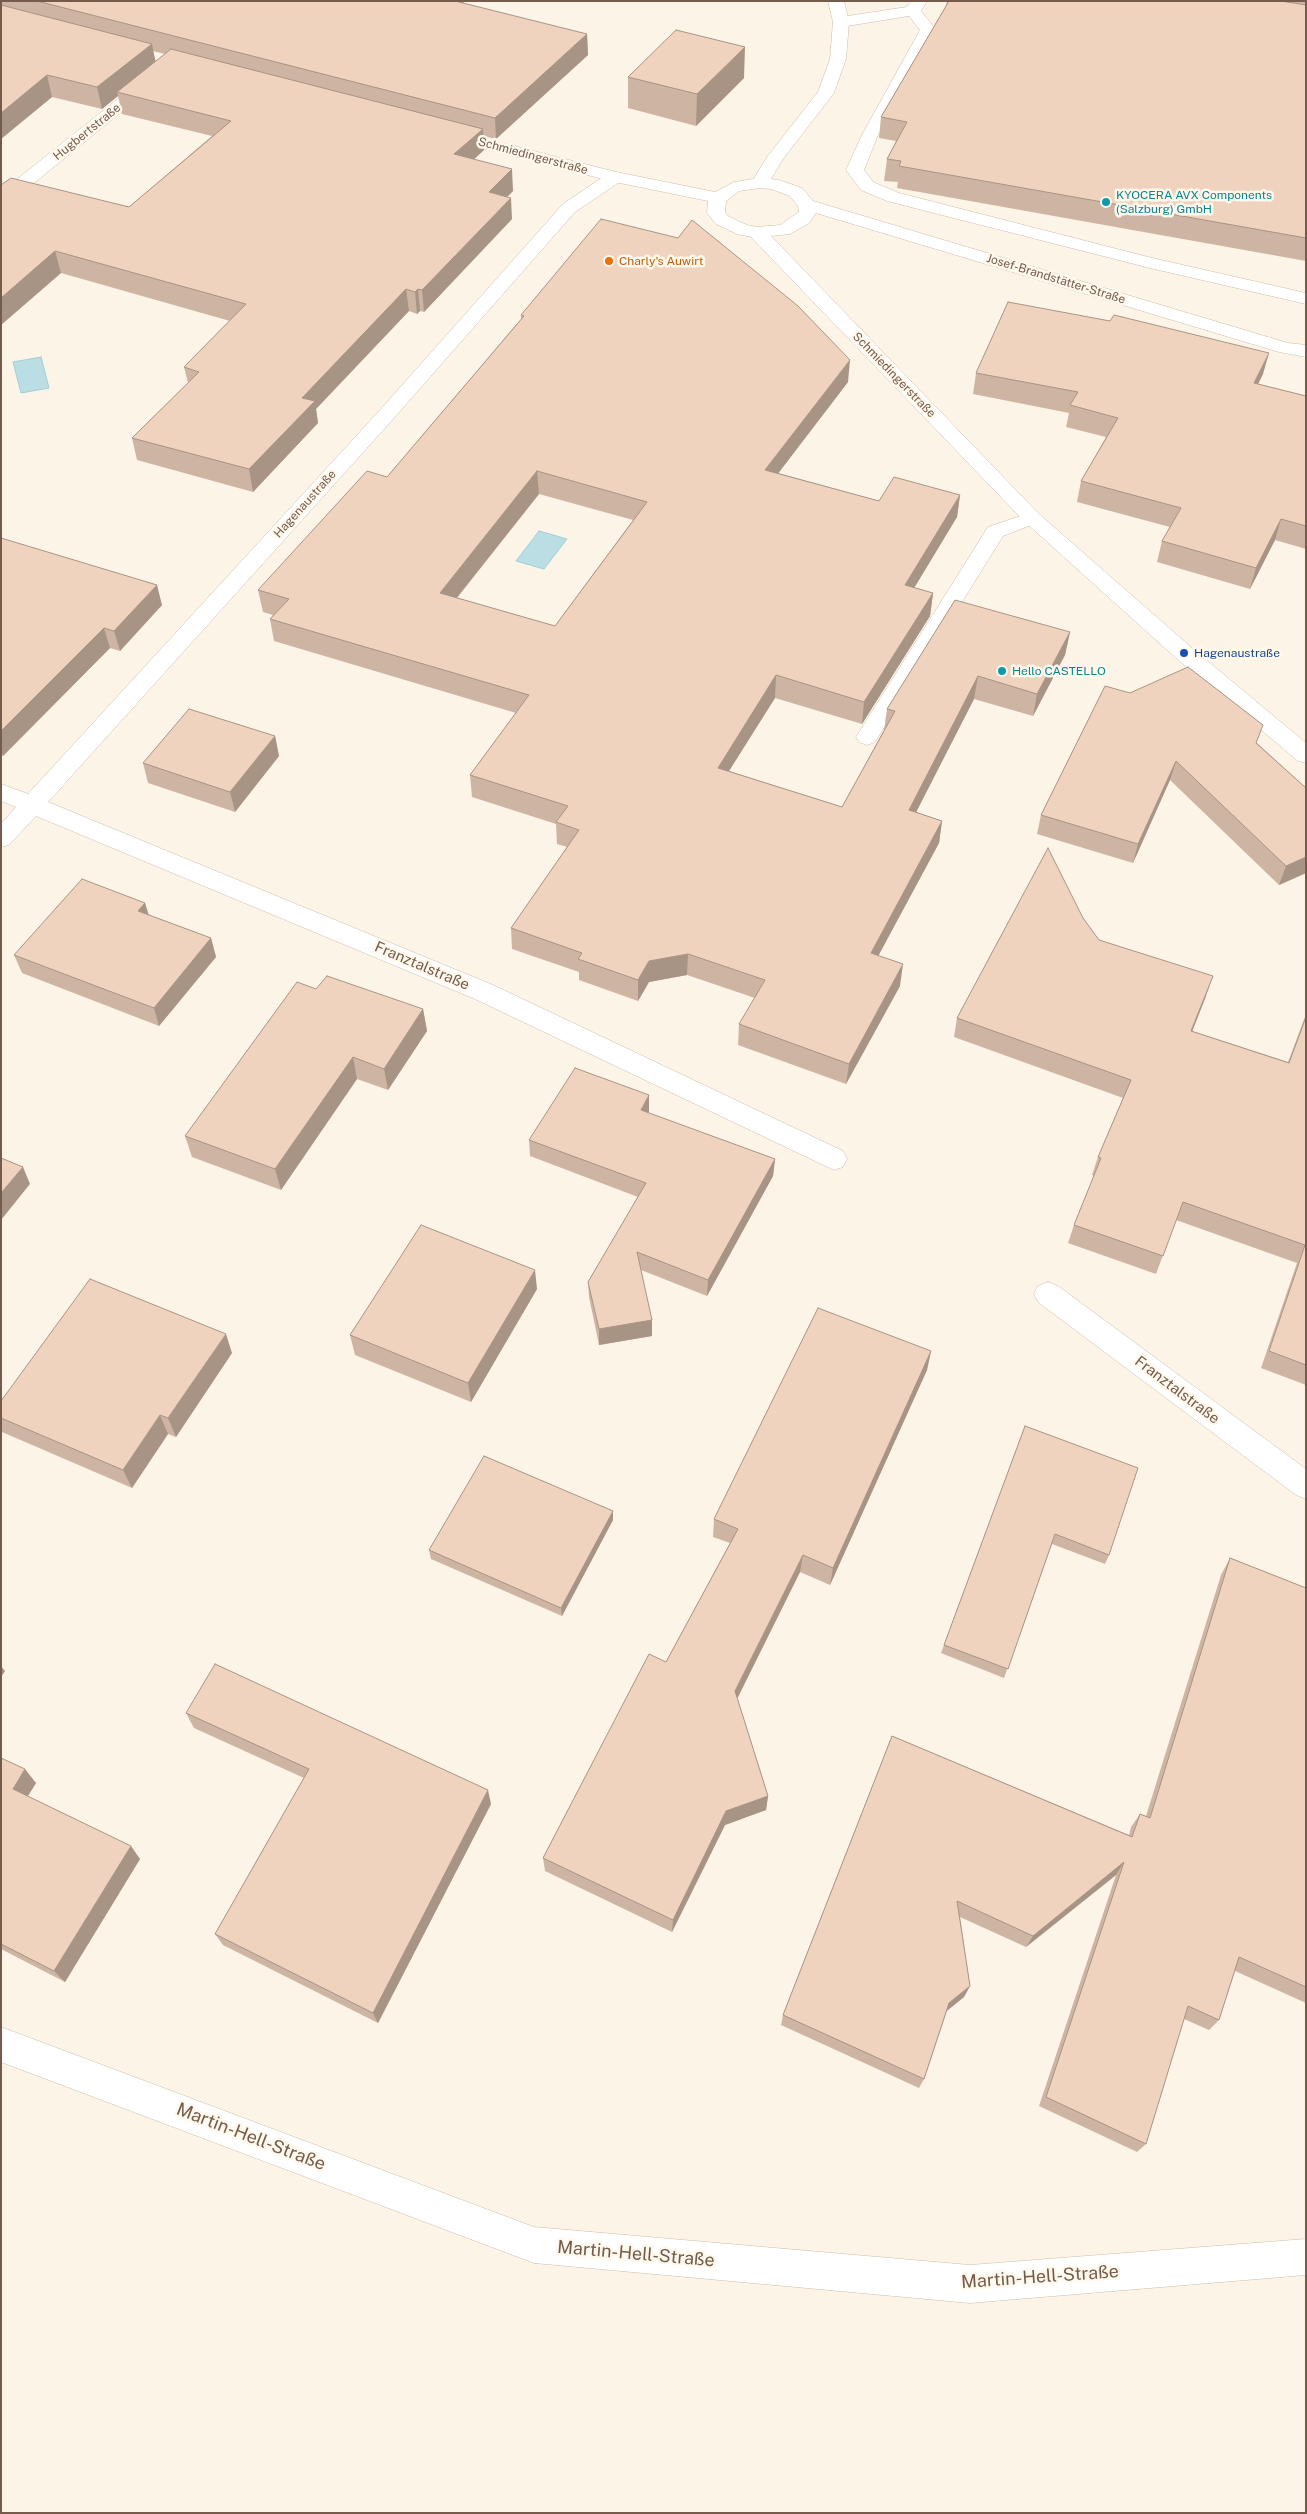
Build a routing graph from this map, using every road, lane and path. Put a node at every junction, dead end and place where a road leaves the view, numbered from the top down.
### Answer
1 (836, 1) edge
2 (916, 6) edge
3 (841, 22) junction
4 (161, 72) edge
5 (432, 130) edge
6 (615, 177) junction
7 (760, 183) junction
8 (718, 198) junction
9 (1, 201) edge
10 (807, 205) junction
11 (757, 232) junction
12 (1306, 298) edge
13 (1306, 351) edge
14 (1032, 518) junction
15 (867, 737) dead end
16 (1306, 755) edge
17 (1, 792) edge
18 (32, 805) junction
19 (1, 839) edge
20 (834, 1159) dead end
21 (1048, 1294) dead end
22 (1306, 1486) edge
23 (1, 2044) edge
24 (1306, 2257) edge

1 - 3 street
2 - 3 street
2 - 12 street
3 - 7 street
4 - 9 street, Hugbertstraße
5 - 6 street, Schmiedingerstraße
6 - 8 street, Schmiedingerstraße
6 - 18 street, Hagenaustraße
7 - 8 street
7 - 10 street
8 - 11 street
10 - 11 street
10 - 13 street, Josef-Brandstätter-Straße
11 - 14 street, Schmiedingerstraße
14 - 15 street
14 - 16 street, Schmiedingerstraße
17 - 18 street, Franztalstraße
18 - 19 street, Hagenaustraße
18 - 20 street, Franztalstraße
21 - 22 street, Franztalstraße
23 - 24 street, Martin-Hell-Straße

